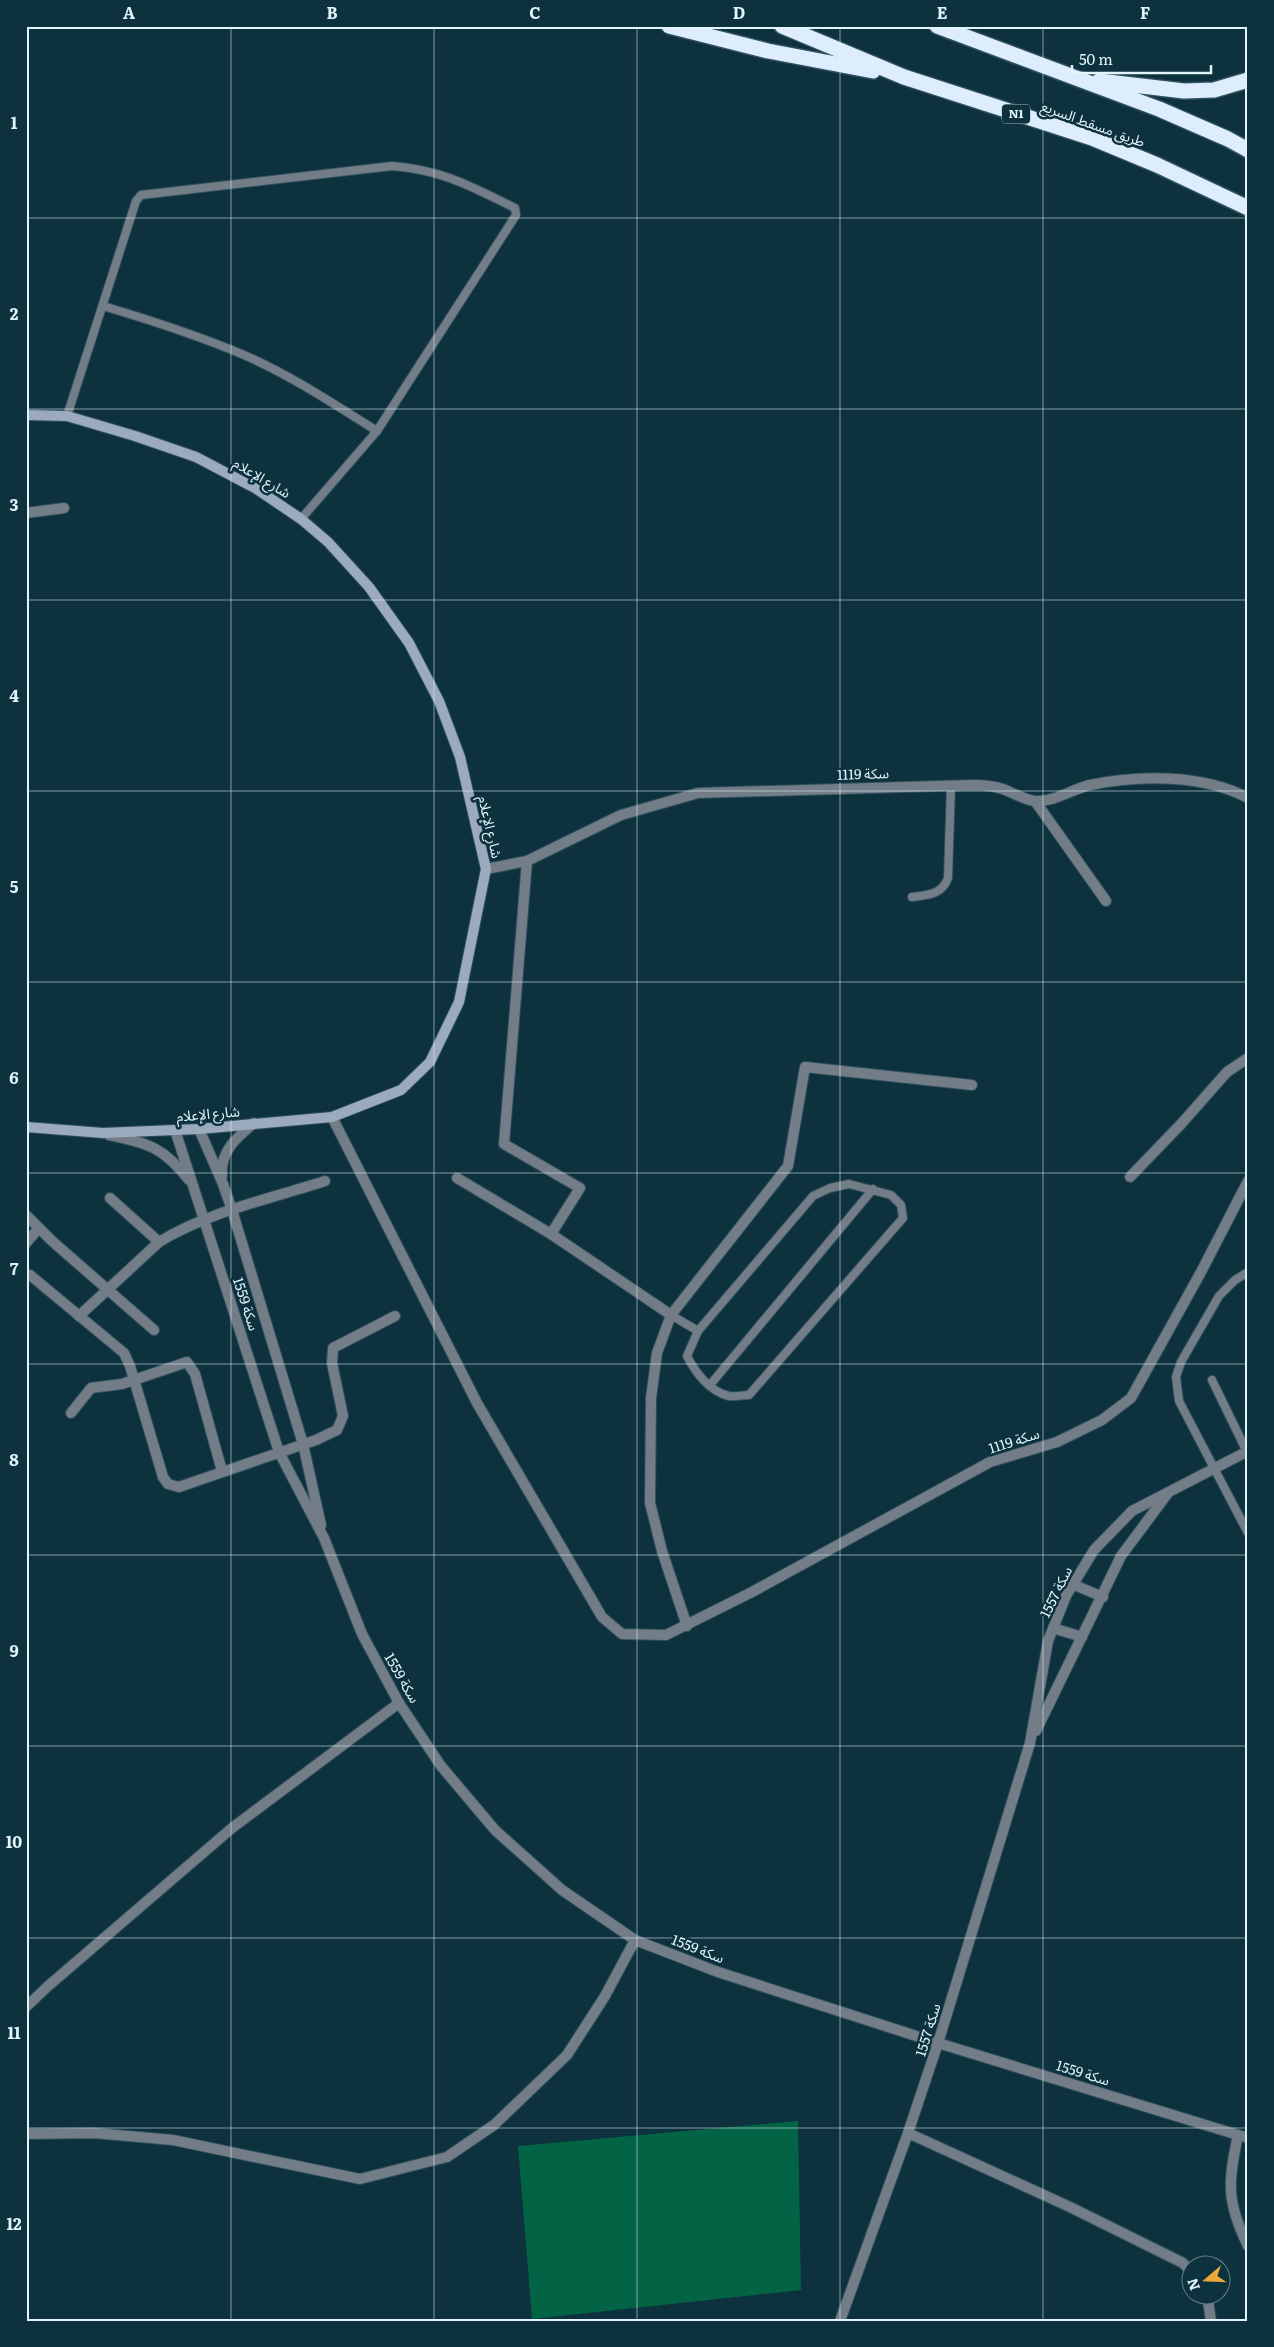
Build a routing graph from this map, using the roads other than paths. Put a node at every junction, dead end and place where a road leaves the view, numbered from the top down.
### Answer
1 (669, 26) edge
2 (782, 26) edge
3 (937, 26) edge
4 (904, 77) junction
5 (1072, 78) junction
6 (1248, 80) edge
7 (1248, 150) edge
8 (1248, 208) edge
9 (102, 306) junction
10 (26, 415) edge
11 (67, 416) junction
12 (377, 431) junction
13 (64, 508) dead end
14 (26, 513) edge
15 (301, 519) junction
16 (951, 785) junction
17 (1248, 798) edge
18 (1035, 801) junction
19 (527, 861) junction
20 (486, 870) junction
21 (912, 897) dead end
22 (1106, 901) dead end
23 (1248, 1058) edge
24 (972, 1084) dead end
25 (332, 1117) junction
26 (254, 1123) junction
27 (26, 1127) edge
28 (199, 1129) junction
29 (176, 1130) junction
30 (103, 1133) junction
31 (1130, 1177) dead end
32 (457, 1178) dead end
33 (325, 1181) dead end
34 (1248, 1181) edge
35 (223, 1184) junction
36 (194, 1187) junction
37 (873, 1189) junction
38 (110, 1198) dead end
39 (232, 1210) junction
40 (26, 1215) edge
41 (206, 1220) junction
42 (39, 1228) junction
43 (551, 1234) junction
44 (158, 1242) junction
45 (26, 1243) edge
46 (1248, 1272) edge
47 (30, 1275) dead end
48 (109, 1289) junction
49 (671, 1315) junction
50 (79, 1316) junction
51 (395, 1316) dead end
52 (154, 1330) dead end
53 (698, 1331) junction
54 (134, 1380) junction
55 (1212, 1380) dead end
56 (710, 1386) junction
57 (71, 1413) dead end
58 (303, 1444) junction
59 (279, 1452) junction
60 (1247, 1453) edge
61 (1216, 1469) junction
62 (222, 1471) junction
63 (1170, 1491) junction
64 (1248, 1533) edge
65 (324, 1538) junction
66 (1072, 1584) junction
67 (1103, 1597) junction
68 (687, 1626) junction
69 (1053, 1628) junction
70 (1082, 1637) junction
71 (399, 1703) junction
72 (1030, 1743) junction
73 (636, 1940) junction
74 (26, 2007) edge
75 (938, 2044) junction
76 (908, 2133) junction
77 (26, 2134) edge
78 (1243, 2136) edge
79 (1248, 2246) edge
80 (1182, 2262) edge
81 (1208, 2304) edge
82 (840, 2321) edge
83 (1211, 2321) edge

1 - 4 highway
2 - 4 highway, طريق مسقط السريع / N1
3 - 5 highway
4 - 8 highway, طريق مسقط السريع / N1
5 - 6 highway
5 - 7 highway
9 - 11 lane
9 - 12 lane
9 - 12 lane
10 - 11 main road, شارع الإعلام
11 - 15 main road, شارع الإعلام
12 - 15 lane
13 - 14 street
15 - 20 main road, شارع الإعلام
16 - 18 street, سكة 1119
16 - 19 street, سكة 1119
16 - 21 lane
17 - 18 street
18 - 22 street
19 - 20 street, سكة 1119
19 - 43 street
20 - 25 main road, شارع الإعلام
23 - 31 street
24 - 49 street
25 - 26 main road, شارع الإعلام
25 - 68 street, سكة 1119
26 - 28 main road, شارع الإعلام
26 - 35 street, سكة 1559
27 - 30 main road, شارع الإعلام
28 - 29 main road, شارع الإعلام
28 - 35 street, سكة 1559
29 - 30 main road, شارع الإعلام
29 - 36 street, سكة 1559
30 - 36 street, سكة 1559
32 - 43 street
33 - 39 street
34 - 68 street, سكة 1119
35 - 39 street, سكة 1559
36 - 41 street, سكة 1559
37 - 53 lane
37 - 56 lane
37 - 56 lane
38 - 44 street
39 - 41 street
39 - 58 street, سكة 1559
40 - 42 street
41 - 44 street
41 - 59 street, سكة 1559
42 - 45 street
42 - 48 street
43 - 49 street
44 - 48 street
46 - 61 lane
47 - 50 street
48 - 50 street
48 - 52 street
49 - 53 lane
49 - 68 street
50 - 54 street
51 - 58 street
53 - 56 lane
54 - 57 street
54 - 62 street
54 - 62 street
55 - 60 lane
58 - 59 street
58 - 65 street, سكة 1559
59 - 62 street
59 - 65 street, سكة 1559
60 - 61 street, سكة 1557
61 - 63 street, سكة 1557
61 - 64 lane
63 - 66 street, سكة 1557
63 - 67 street, سكة 1557
65 - 71 street, سكة 1559
66 - 67 street
66 - 69 street, سكة 1557
67 - 70 street, سكة 1557
69 - 70 street
69 - 72 street, سكة 1557
70 - 72 street, سكة 1557
71 - 73 street, سكة 1559
71 - 74 street
72 - 75 street, سكة 1557
73 - 75 street, سكة 1559
73 - 77 street
75 - 76 street, سكة 1557
75 - 78 street, سكة 1559
76 - 80 street
76 - 82 street, سكة 1557
78 - 79 street
81 - 83 street

